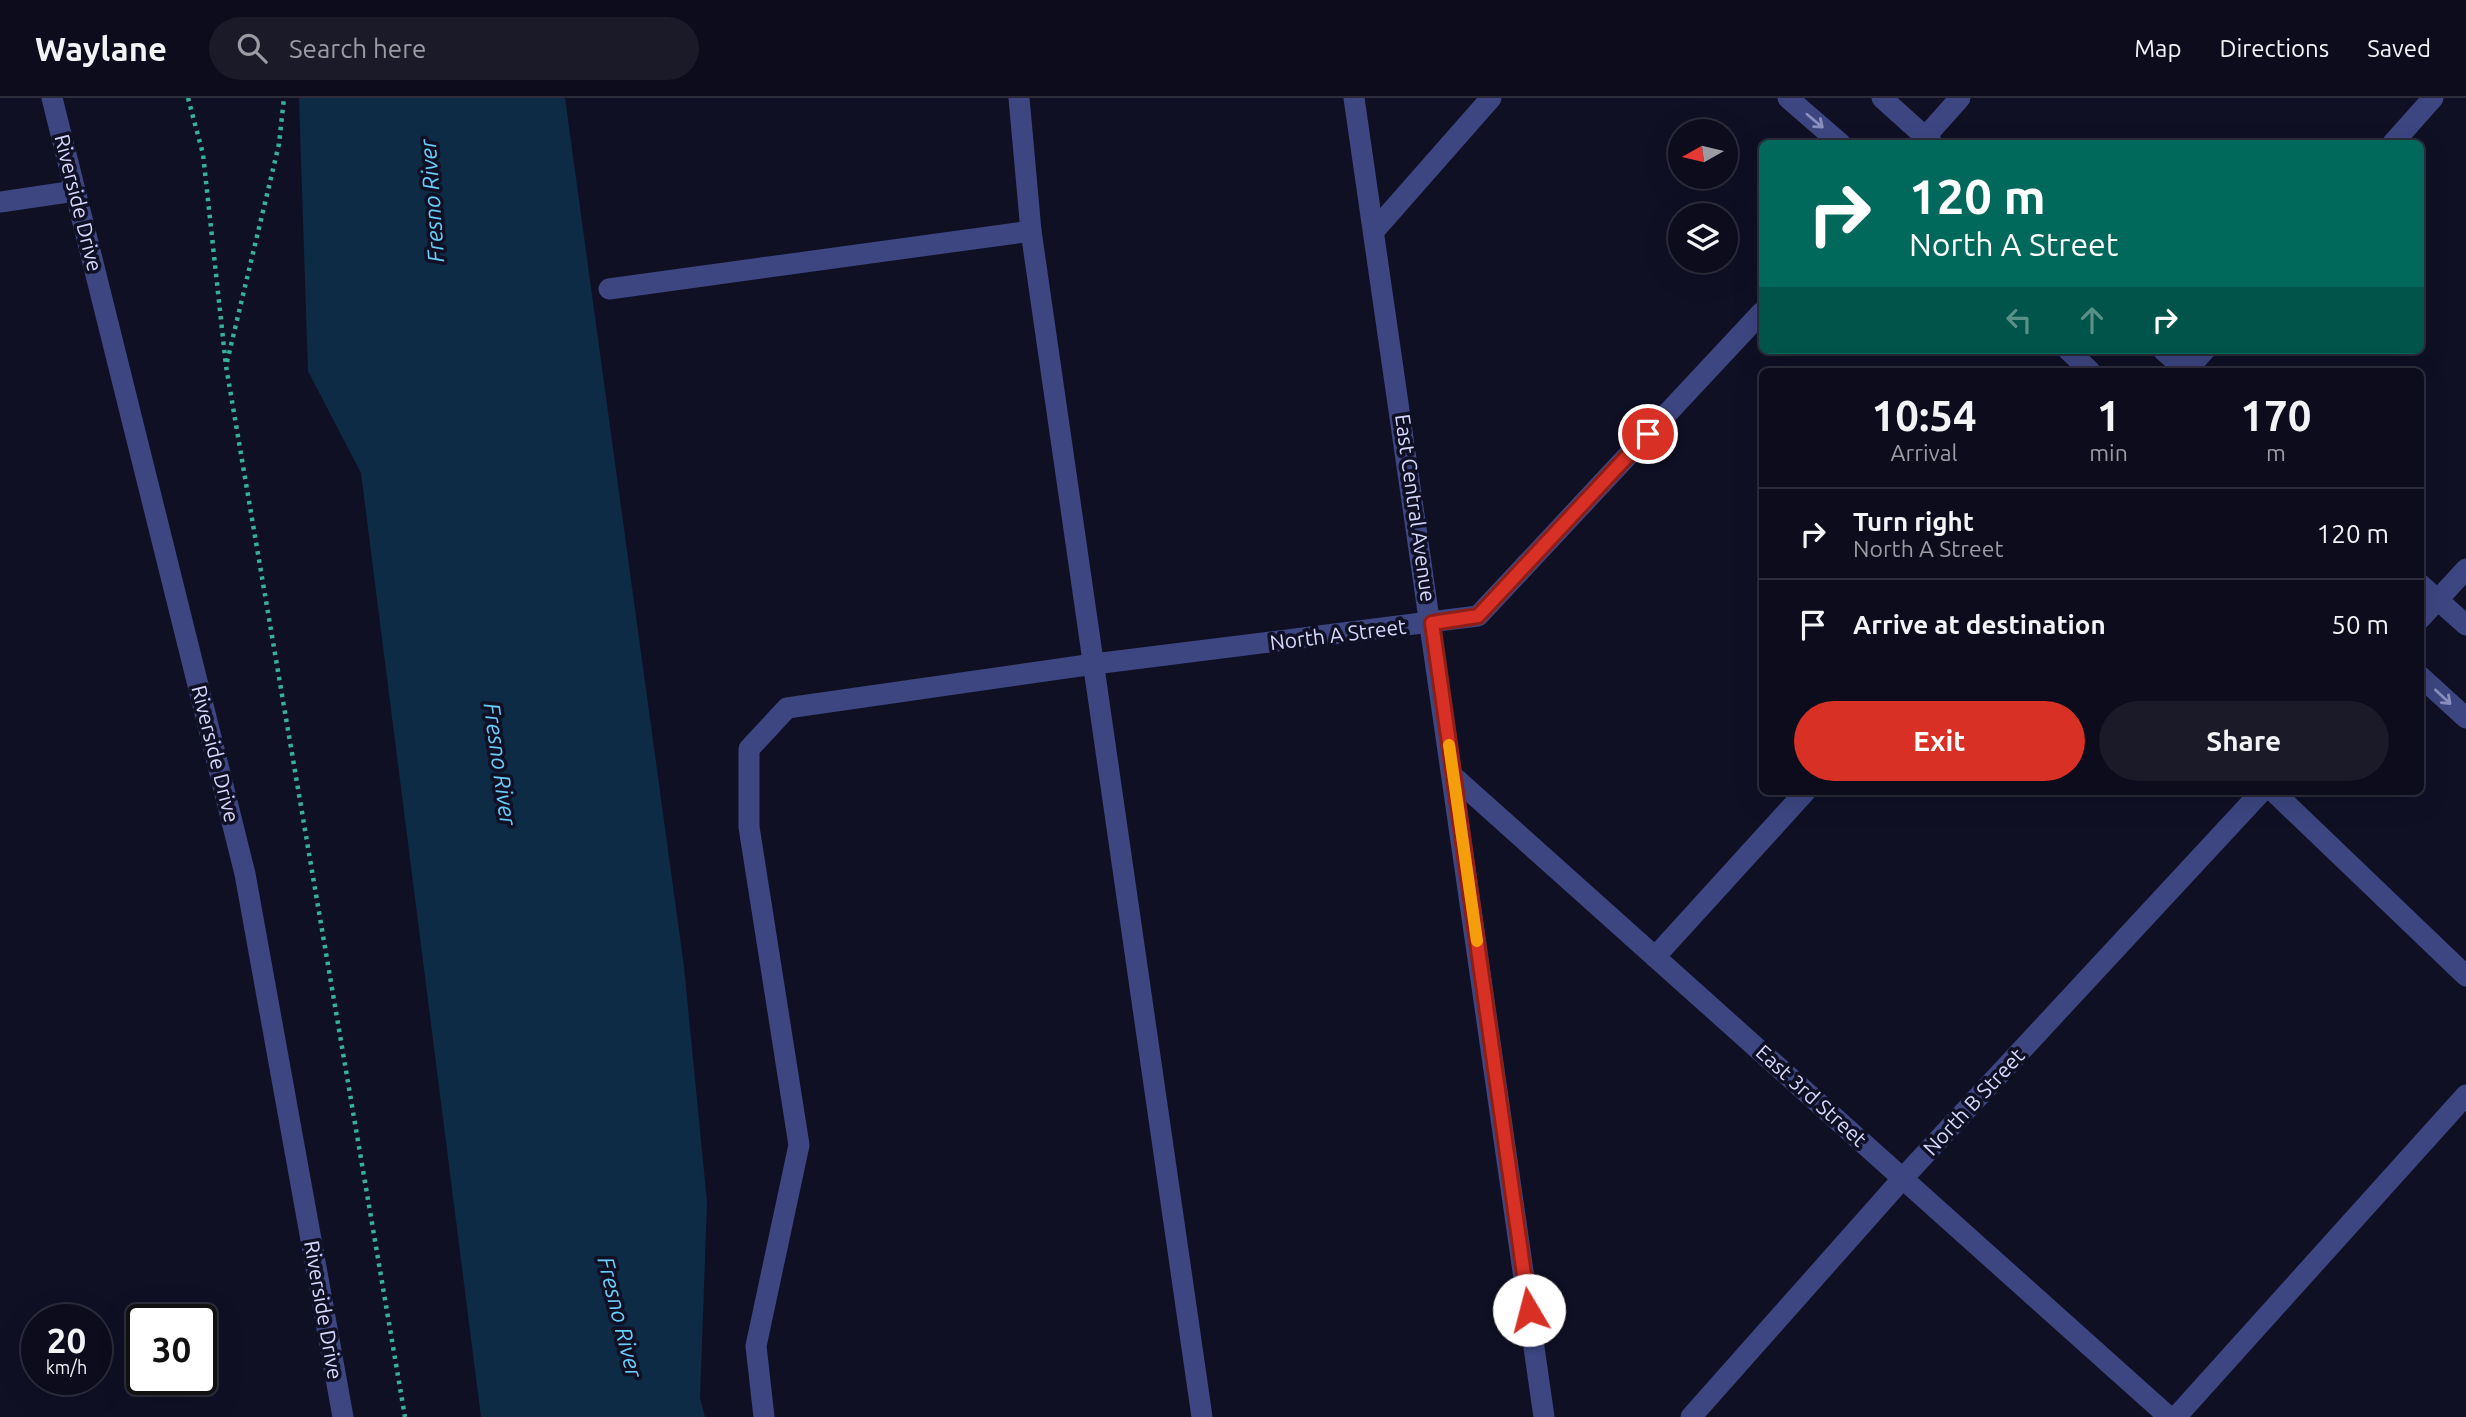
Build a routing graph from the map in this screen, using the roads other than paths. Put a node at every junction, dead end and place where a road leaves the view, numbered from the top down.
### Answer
1 (52, 98) edge
2 (1019, 98) edge
3 (1354, 98) edge
4 (1491, 98) edge
5 (1788, 98) edge
6 (1882, 98) edge
7 (1960, 98) edge
8 (2433, 98) edge
9 (1836, 140) edge
10 (1925, 140) edge
11 (1927, 140) edge
12 (2396, 140) edge
13 (75, 191) junction
14 (0, 202) edge
15 (1031, 231) junction
16 (1374, 231) junction
17 (609, 289) dead end
18 (1759, 316) edge
19 (2072, 354) edge
20 (2168, 354) edge
21 (2202, 354) edge
22 (2087, 368) edge
23 (2184, 368) edge
24 (2190, 368) edge
25 (2466, 569) edge
26 (2424, 588) edge
27 (2438, 600) junction
28 (2424, 615) edge
29 (1432, 623) junction
30 (2466, 625) edge
31 (1094, 664) junction
32 (2424, 680) edge
33 (2466, 718) edge
34 (1453, 776) junction
35 (1802, 795) edge
36 (2258, 795) edge
37 (2277, 795) edge
38 (1655, 957) junction
39 (2466, 976) edge
40 (2466, 1095) edge
41 (1903, 1178) junction
42 (342, 1417) edge
43 (764, 1417) edge
44 (1202, 1417) edge
45 (1544, 1417) edge
46 (1690, 1417) edge
47 (2169, 1417) edge
48 (2176, 1417) edge

1 - 13 street, Riverside Drive
2 - 15 street
3 - 16 street, East Central Avenue
4 - 16 street
5 -> 9 street
6 - 10 street
7 - 11 street
8 - 12 street
13 - 14 street
13 - 42 street, Riverside Drive
15 - 17 street
15 - 31 street
16 - 29 street, East Central Avenue
18 - 29 street, North A Street
19 - 22 street
20 - 23 street
21 - 24 street
25 - 27 street
26 - 27 street
27 - 28 street
27 - 30 street
29 - 31 street, North A Street
29 - 34 street, East Central Avenue
31 - 43 street, North A Street
31 - 44 street
32 -> 33 street
34 - 38 street, East 3rd Street
34 - 45 street, East Central Avenue
35 - 38 street
36 - 41 street, North B Street
37 - 39 street
38 - 41 street, East 3rd Street
40 - 48 street
41 - 46 street, North B Street
41 - 47 street, East 3rd Street

